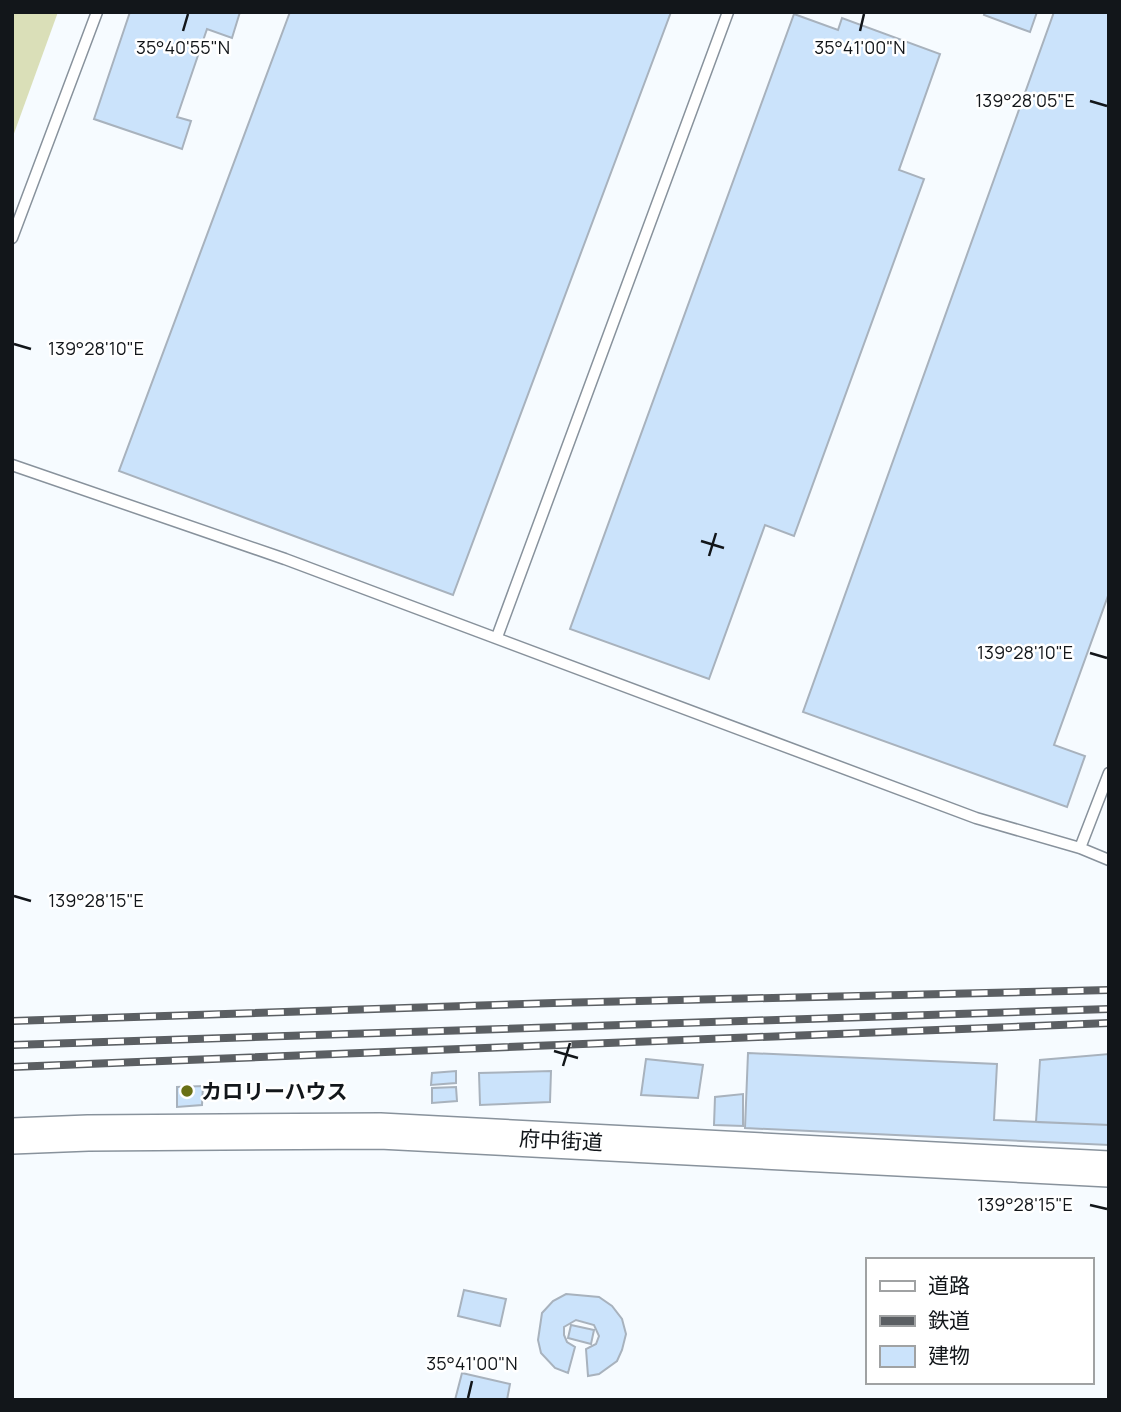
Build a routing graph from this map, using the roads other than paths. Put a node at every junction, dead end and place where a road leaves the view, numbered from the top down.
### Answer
1 (97, 12) edge
2 (728, 12) edge
3 (12, 238) edge
4 (12, 465) edge
5 (497, 637) junction
6 (1109, 773) edge
7 (1080, 848) junction
8 (1109, 860) edge
9 (12, 1136) edge
10 (1109, 1169) edge

1 - 3 lane
2 - 5 lane
4 - 5 lane
5 - 7 lane
6 - 7 lane
7 - 8 lane
9 - 10 main road, 府中街道

